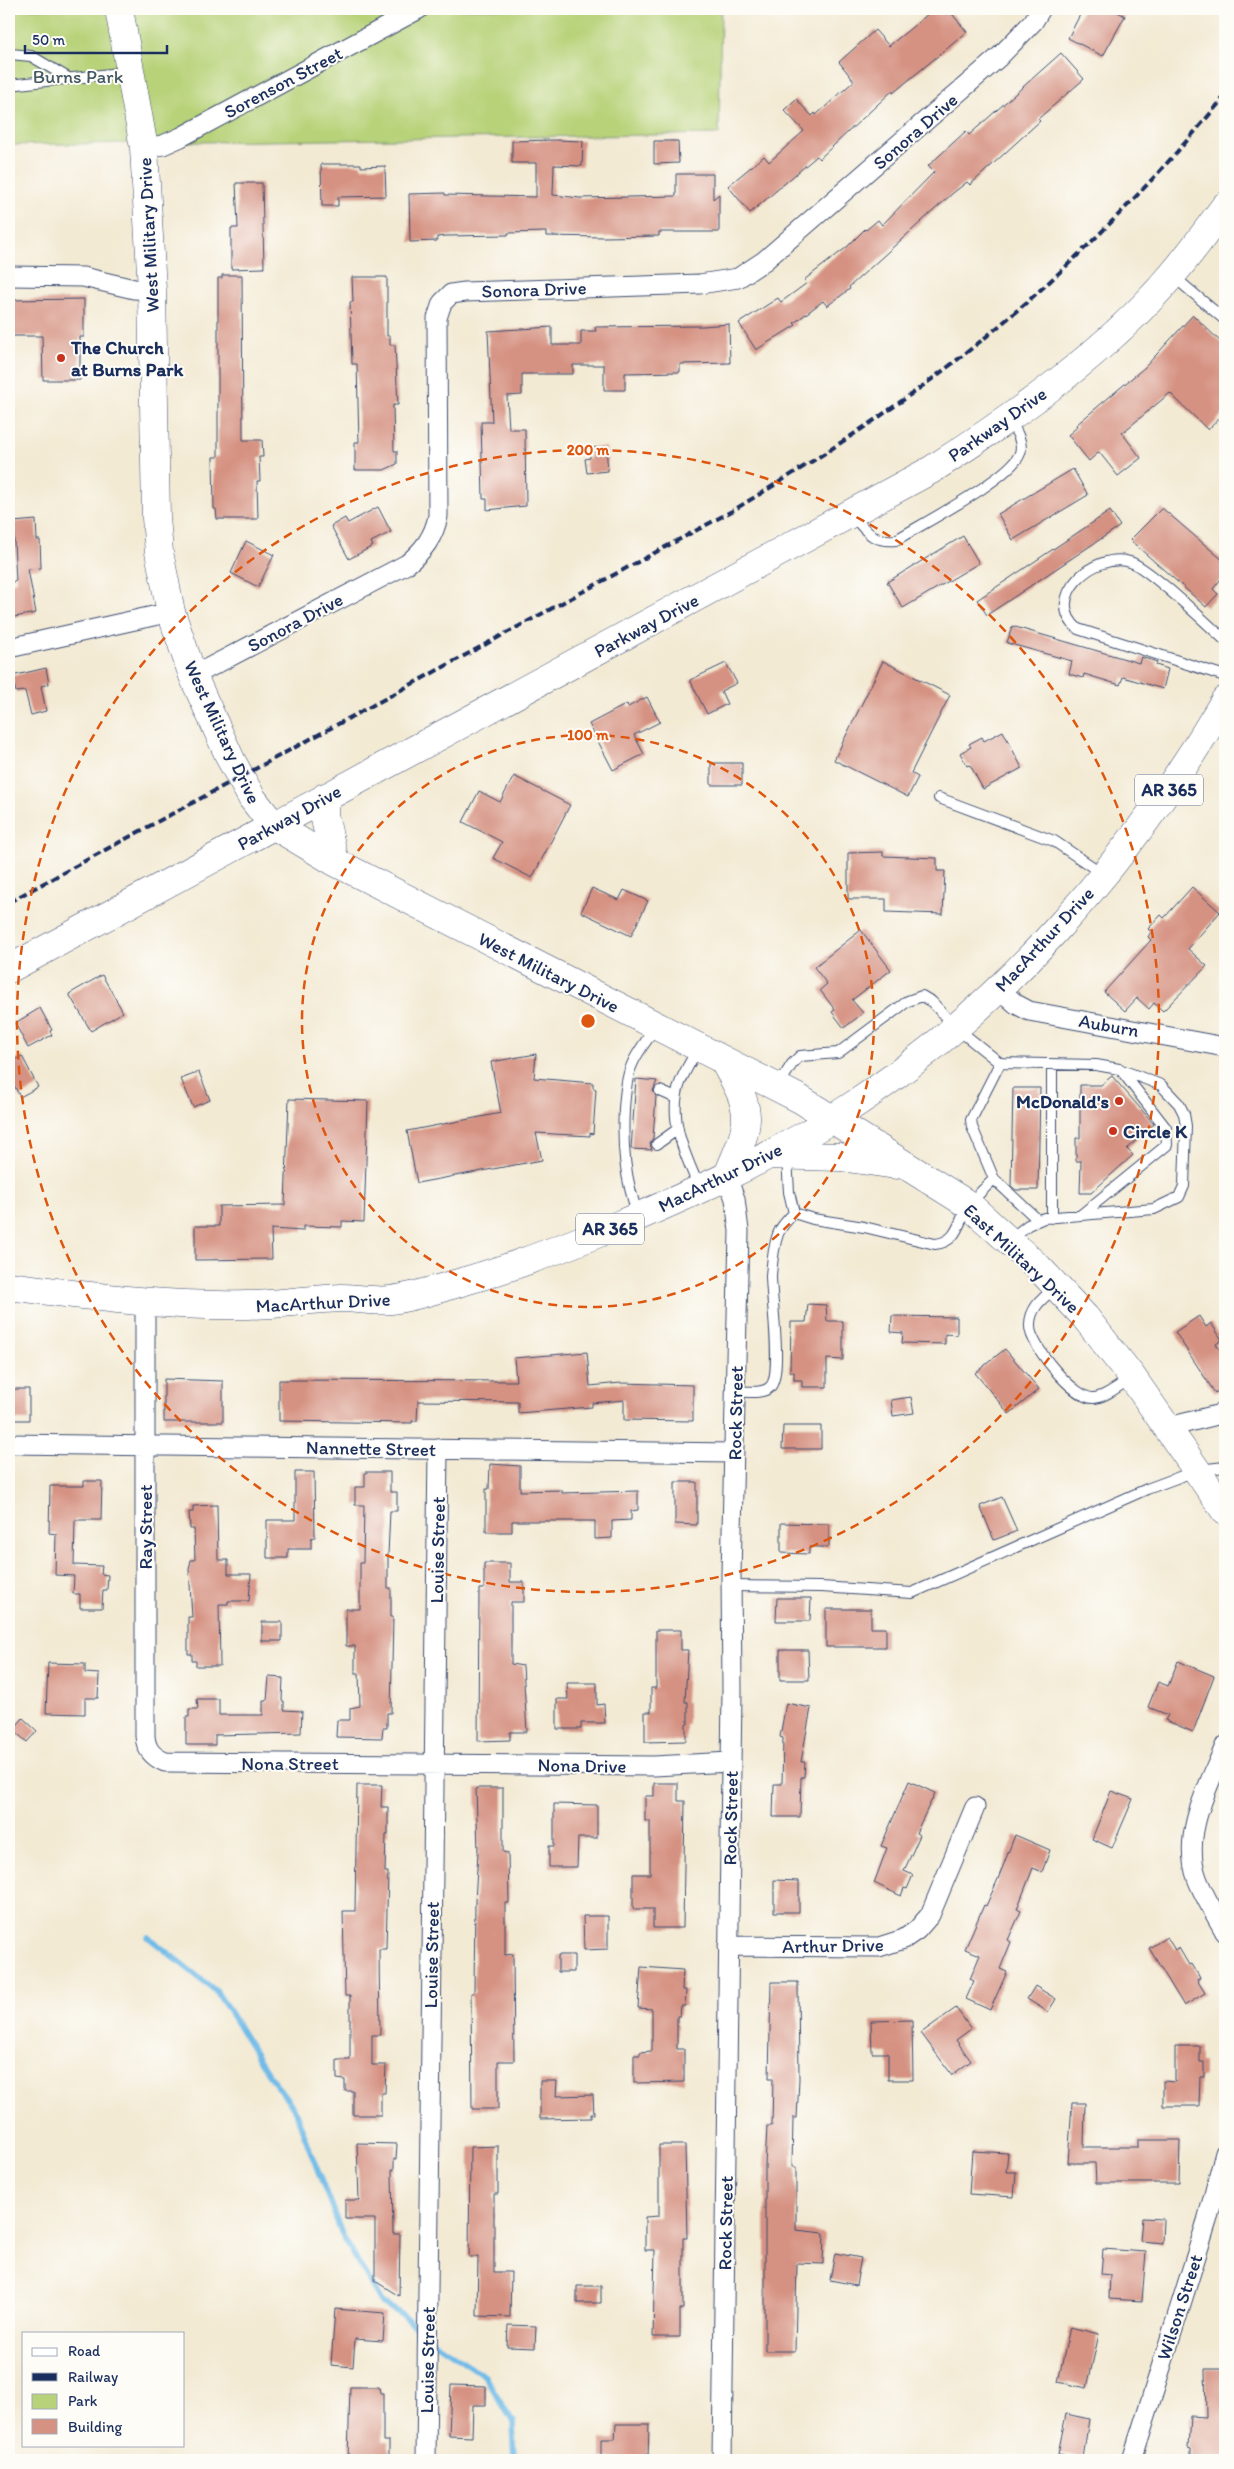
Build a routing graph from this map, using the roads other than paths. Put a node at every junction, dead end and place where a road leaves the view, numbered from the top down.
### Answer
1 (119, 9) edge
2 (418, 9) edge
3 (1041, 9) edge
4 (9, 51) edge
5 (131, 72) junction
6 (70, 79) junction
7 (9, 86) edge
8 (144, 148) junction
9 (1225, 206) edge
10 (9, 276) edge
11 (1172, 276) junction
12 (152, 290) junction
13 (1225, 320) edge
14 (1008, 418) junction
15 (852, 514) junction
16 (171, 612) junction
17 (1225, 640) edge
18 (9, 648) edge
19 (193, 676) junction
20 (1225, 676) edge
21 (1225, 700) edge
22 (325, 797) junction
23 (939, 798) dead end
24 (273, 826) junction
25 (335, 862) junction
26 (1104, 874) junction
27 (9, 968) edge
28 (999, 989) junction
29 (656, 1026) junction
30 (955, 1027) junction
31 (699, 1047) junction
32 (1225, 1047) edge
33 (723, 1060) junction
34 (1000, 1063) junction
35 (1052, 1065) junction
36 (1120, 1069) junction
37 (777, 1086) junction
38 (660, 1091) dead end
39 (676, 1098) junction
40 (832, 1119) junction
41 (678, 1129) junction
42 (657, 1144) dead end
43 (778, 1155) junction
44 (905, 1166) junction
45 (727, 1177) junction
46 (994, 1179) junction
47 (700, 1190) junction
48 (969, 1205) junction
49 (794, 1213) junction
50 (1080, 1216) junction
51 (639, 1217) junction
52 (1052, 1218) junction
53 (1038, 1220) junction
54 (1008, 1241) junction
55 (9, 1286) edge
56 (1056, 1286) junction
57 (145, 1301) junction
58 (1132, 1377) junction
59 (736, 1391) junction
60 (1225, 1413) edge
61 (1169, 1427) junction
62 (9, 1444) edge
63 (144, 1446) junction
64 (438, 1449) junction
65 (734, 1453) junction
66 (1218, 1468) edge
67 (1225, 1511) edge
68 (732, 1586) junction
69 (1225, 1746) edge
70 (150, 1753) joint
71 (730, 1762) junction
72 (434, 1764) junction
73 (975, 1808) dead end
74 (1225, 1932) edge
75 (728, 1946) junction
76 (1225, 2153) edge
77 (426, 2460) edge
78 (722, 2460) edge
79 (1132, 2460) edge

1 - 5 street, West Military Drive
2 - 8 street, Sorenson Street
3 - 19 street, Sonora Drive
4 - 6 lane
5 - 6 lane
5 - 8 street, West Military Drive
6 - 7 lane
8 - 12 street, West Military Drive
9 - 11 street, Parkway Drive
10 - 12 street
11 - 13 lane
11 - 14 street, Parkway Drive
12 - 16 street, West Military Drive
14 - 15 street, Parkway Drive
14 - 15 lane
15 - 22 street, Parkway Drive
16 - 18 street
16 - 19 street, West Military Drive
17 - 20 lane
19 - 24 street, West Military Drive
21 - 26 street, MacArthur Drive / AR 365
22 - 24 street, Parkway Drive
22 - 25 street
23 - 26 lane
24 - 25 street, West Military Drive
24 - 27 street, Parkway Drive
25 - 29 street, West Military Drive
26 - 28 street, MacArthur Drive / AR 365
28 - 30 street, MacArthur Drive / AR 365
28 - 32 street, Auburn
29 - 31 street, West Military Drive
29 - 51 lane
30 - 34 lane
30 - 37 lane
30 - 40 street, MacArthur Drive / AR 365
31 - 33 street, West Military Drive
31 - 39 lane
33 - 37 street, West Military Drive
33 - 45 street
34 - 35 lane
34 - 46 lane
35 - 36 lane
35 - 52 lane
36 - 50 lane
36 - 50 lane
37 - 40 street, West Military Drive
38 - 39 lane
39 - 41 lane
40 - 43 street, MacArthur Drive / AR 365
40 - 44 street, East Military Drive
41 - 42 lane
41 - 47 lane
43 - 44 street
43 - 45 street, MacArthur Drive / AR 365
43 - 49 lane
44 - 48 street, East Military Drive
45 - 47 street, MacArthur Drive / AR 365
45 - 59 street, Rock Street
46 - 48 lane
46 - 53 lane
47 - 51 street, MacArthur Drive / AR 365
48 - 49 lane
48 - 54 street, East Military Drive
49 - 59 lane
50 - 52 lane
51 - 57 street, MacArthur Drive / AR 365
52 - 53 lane
53 - 54 lane
54 - 56 street, East Military Drive
55 - 57 street, MacArthur Drive / AR 365
56 - 58 street, East Military Drive
56 - 58 lane
57 - 63 street, Ray Street
58 - 61 street, East Military Drive
59 - 65 street, Rock Street
60 - 61 street
61 - 66 street, East Military Drive
62 - 63 street, Nannette Street
63 - 64 street, Nannette Street
63 - 70 street, Ray Street
64 - 65 street, Nannette Street
64 - 72 street, Louise Street
65 - 68 street, Rock Street
66 - 67 street, East Military Drive
66 - 68 lane
68 - 71 street, Rock Street
69 - 74 street
70 - 72 street, Nona Street
71 - 72 street, Nona Drive
71 - 75 street, Rock Street
72 - 77 street, Louise Street
73 - 75 street, Arthur Drive
75 - 78 street, Rock Street
76 - 79 street, Wilson Street

